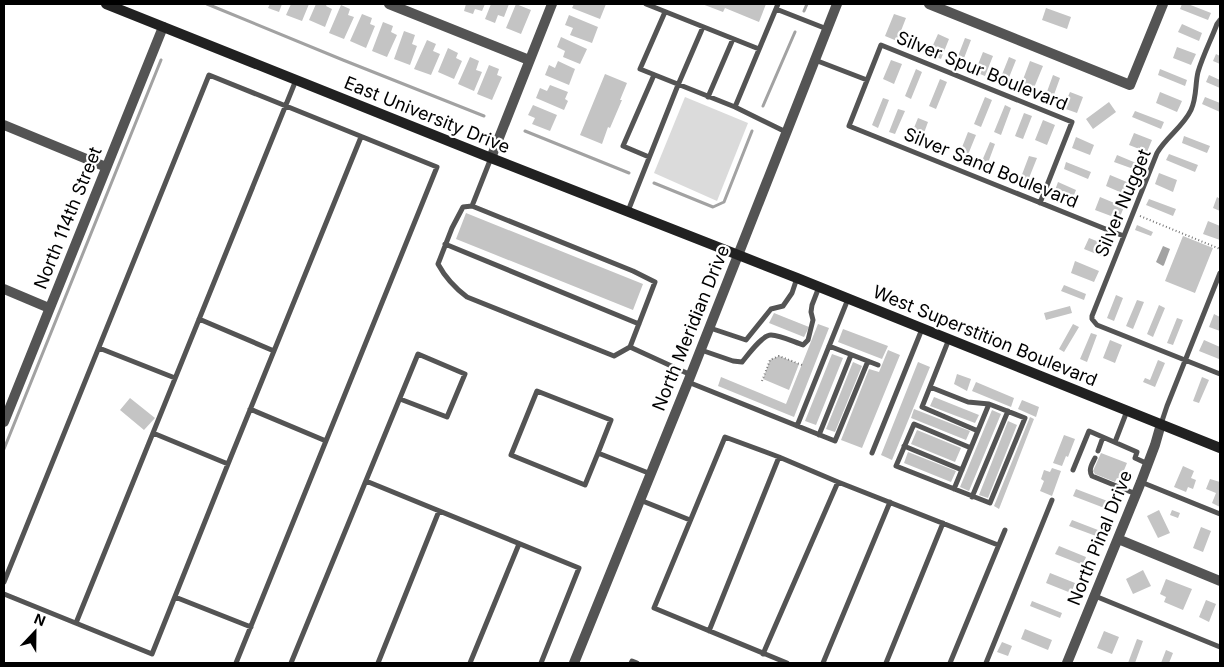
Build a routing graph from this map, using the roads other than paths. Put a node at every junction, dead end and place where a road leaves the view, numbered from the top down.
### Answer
1 (106, 4) edge
2 (389, 4) edge
3 (552, 4) edge
4 (646, 4) edge
5 (837, 4) edge
6 (929, 4) edge
7 (1163, 4) edge
8 (777, 6) edge
9 (665, 12) junction
10 (1220, 20) edge
11 (702, 26) junction
12 (163, 27) junction
13 (827, 29) junction
14 (733, 39) junction
15 (759, 50) junction
16 (530, 60) junction
17 (815, 60) junction
18 (654, 75) junction
19 (296, 80) junction
20 (867, 80) junction
21 (678, 85) junction
22 (708, 97) junction
23 (285, 106) junction
24 (735, 107) junction
25 (4, 125) edge
26 (786, 132) junction
27 (361, 137) junction
28 (649, 157) junction
29 (491, 158) junction
30 (106, 166) junction
31 (1040, 203) junction
32 (472, 206) junction
33 (628, 211) junction
34 (1124, 236) junction
35 (445, 244) junction
36 (738, 255) junction
37 (1220, 273) edge
38 (797, 278) junction
39 (819, 286) junction
40 (4, 289) edge
41 (849, 298) junction
42 (49, 308) junction
43 (199, 319) junction
44 (639, 324) junction
45 (709, 328) junction
46 (922, 328) junction
47 (949, 339) junction
48 (829, 346) junction
49 (630, 347) junction
50 (99, 348) junction
51 (700, 350) junction
52 (274, 351) junction
53 (851, 355) junction
54 (1185, 360) junction
55 (868, 361) junction
56 (878, 365) dead end
57 (1220, 374) edge
58 (175, 378) junction
59 (689, 379) junction
60 (930, 387) junction
61 (400, 399) junction
62 (989, 404) junction
63 (250, 409) junction
64 (1008, 411) junction
65 (1128, 411) junction
66 (4, 422) edge
67 (1161, 424) junction
68 (797, 426) junction
69 (978, 431) junction
70 (153, 433) junction
71 (819, 435) junction
72 (1103, 437) junction
73 (326, 441) junction
74 (1115, 442) junction
75 (904, 446) junction
76 (971, 448) junction
77 (1220, 448) edge
78 (1098, 451) dead end
79 (598, 453) junction
80 (872, 453) dead end
81 (779, 457) junction
82 (1095, 458) dead end
83 (228, 464) junction
84 (1148, 464) junction
85 (962, 470) junction
86 (1073, 470) dead end
87 (650, 474) junction
88 (366, 481) junction
89 (838, 482) junction
90 (1141, 482) junction
91 (954, 489) junction
92 (1136, 494) junction
93 (972, 497) junction
94 (640, 500) junction
95 (1052, 500) dead end
96 (890, 502) junction
97 (440, 511) junction
98 (1220, 514) edge
99 (690, 520) junction
100 (943, 523) junction
101 (1005, 530) dead end
102 (1118, 540) junction
103 (519, 544) junction
104 (998, 545) junction
105 (1220, 581) edge
106 (4, 582) edge
107 (4, 594) edge
108 (1095, 596) junction
109 (175, 597) junction
110 (76, 623) junction
111 (251, 627) junction
112 (708, 631) junction
113 (1220, 647) edge
114 (764, 654) junction
115 (236, 663) edge
116 (291, 663) edge
117 (378, 663) edge
118 (470, 663) edge
119 (540, 663) edge
120 (574, 663) edge
121 (787, 663) edge
122 (823, 663) edge
123 (886, 663) edge
124 (950, 663) edge
125 (986, 663) edge
126 (1067, 663) edge

1 - 12 main road, East University Drive
2 - 16 street
3 - 16 street
4 - 9 lane
5 - 13 street, North Meridian Drive
6 - 7 street
8 - 13 lane
8 - 15 lane
9 - 11 lane
9 - 18 lane
10 - 34 lane, Silver Nugget
11 - 14 lane
11 - 21 lane
12 - 19 main road, East University Drive
12 - 30 street, North 114th Street
13 - 17 street, North Meridian Drive
14 - 15 lane
14 - 22 lane
15 - 24 lane
16 - 29 street
17 - 20 lane
17 - 26 street, North Meridian Drive
18 - 21 lane
18 - 28 lane
19 - 23 lane
19 - 29 main road, East University Drive
20 - 31 lane, Silver Sand Boulevard
20 - 31 lane, Silver Spur Boulevard
21 - 22 lane
21 - 28 lane
22 - 24 lane
23 - 27 lane
23 - 43 lane
23 - 50 lane
24 - 26 lane
25 - 30 street
26 - 36 street, North Meridian Drive
27 - 52 lane
27 - 73 lane
28 - 33 lane
29 - 32 lane
29 - 33 main road, East University Drive
30 - 42 street, North 114th Street
31 - 34 lane, Silver Sand Boulevard
32 - 35 lane
32 - 44 lane
33 - 36 main road, East University Drive
34 - 54 lane, Silver Nugget
35 - 44 lane
35 - 49 lane
36 - 38 main road, West Superstition Boulevard
36 - 45 street, North Meridian Drive
37 - 54 lane
38 - 39 main road, West Superstition Boulevard
38 - 45 lane
39 - 41 main road, West Superstition Boulevard
39 - 51 lane
40 - 42 street
41 - 46 main road, West Superstition Boulevard
41 - 48 lane
42 - 66 street, North 114th Street
43 - 52 lane
43 - 58 lane
44 - 49 lane
45 - 51 street, North Meridian Drive
46 - 47 main road, West Superstition Boulevard
46 - 80 lane
47 - 60 lane
47 - 65 main road, West Superstition Boulevard
48 - 53 lane
48 - 68 lane
49 - 59 lane
50 - 58 lane
50 - 106 lane
51 - 59 street, North Meridian Drive
52 - 63 lane
53 - 55 lane
53 - 71 lane
54 - 57 lane
54 - 67 lane
55 - 56 lane
55 - 71 lane
58 - 70 lane
59 - 68 lane
59 - 87 street, North Meridian Drive
60 - 62 lane
60 - 69 lane
61 - 61 lane
61 - 88 lane
62 - 64 lane
62 - 69 lane
63 - 73 lane
63 - 83 lane
64 - 93 lane
64 - 93 lane
65 - 67 main road, West Superstition Boulevard
65 - 74 lane
67 - 77 main road, West Superstition Boulevard
67 - 84 street, North Pinal Drive
68 - 71 lane
69 - 76 lane
70 - 83 lane
70 - 110 lane
72 - 74 lane
72 - 78 lane
72 - 86 lane
73 - 111 lane
74 - 84 lane
75 - 76 lane
75 - 85 lane
75 - 91 lane
76 - 85 lane
79 - 79 lane
79 - 87 lane
81 - 89 lane
81 - 99 lane
81 - 112 lane
82 - 92 lane
83 - 109 lane
84 - 90 street, North Pinal Drive
85 - 91 lane
87 - 94 street, North Meridian Drive
88 - 97 lane
88 - 116 lane
89 - 96 lane
89 - 114 lane
90 - 92 street, North Pinal Drive
90 - 98 lane
91 - 93 lane
92 - 102 street, North Pinal Drive
94 - 99 lane
94 - 120 street, North Meridian Drive
95 - 125 lane
96 - 100 lane
96 - 122 lane
97 - 103 lane
97 - 117 lane
99 - 112 lane
100 - 104 lane
100 - 123 lane
101 - 104 lane
102 - 105 street
102 - 108 street, North Pinal Drive
103 - 118 lane
103 - 119 lane
104 - 124 lane
107 - 110 lane
108 - 113 lane
108 - 126 street, North Pinal Drive
109 - 110 lane
109 - 111 lane
111 - 115 lane
112 - 114 lane
114 - 121 lane

